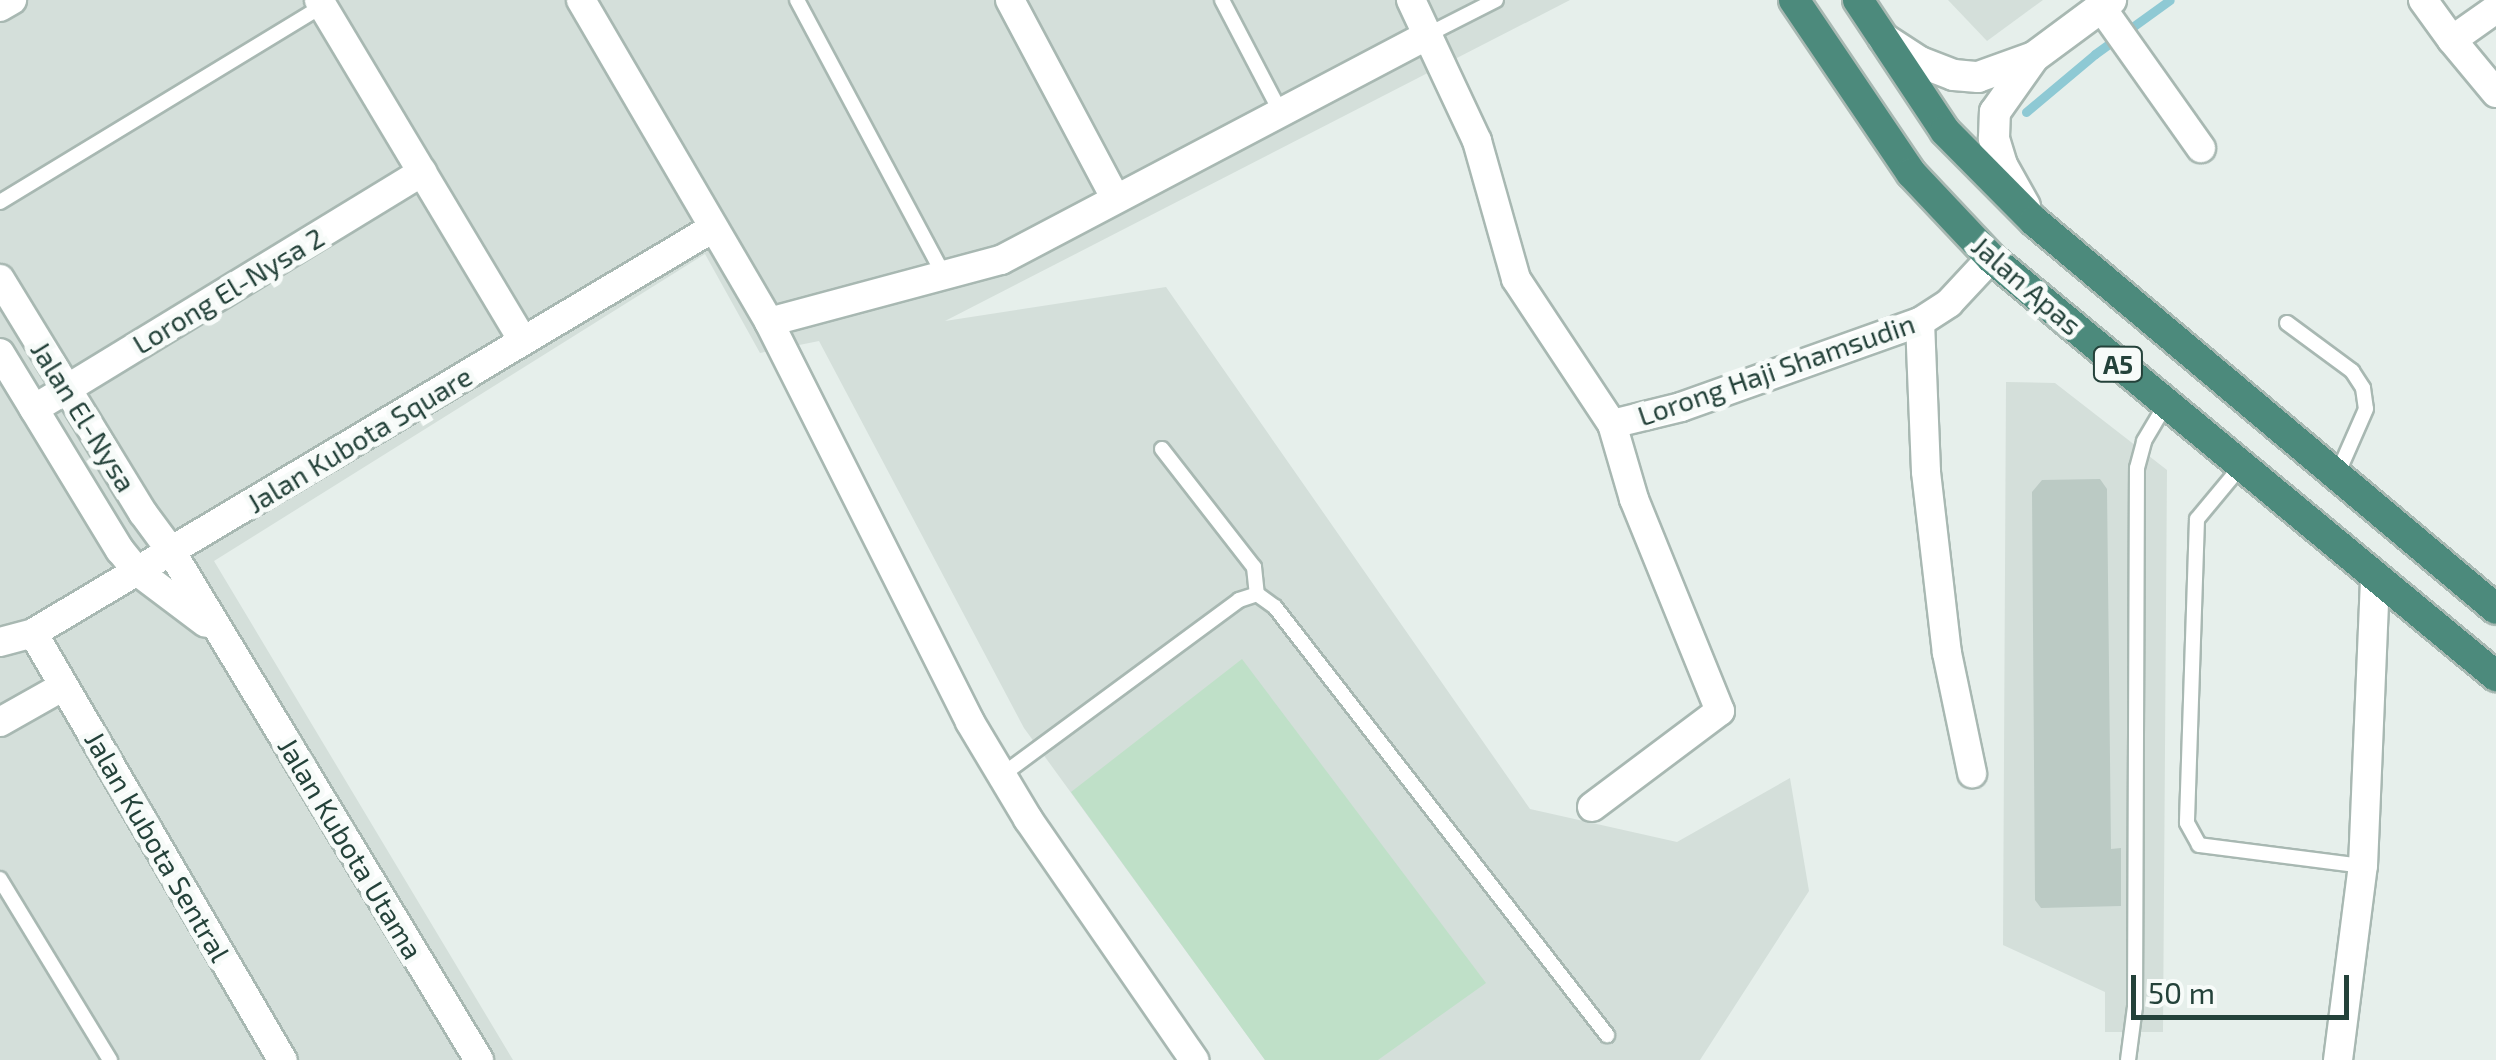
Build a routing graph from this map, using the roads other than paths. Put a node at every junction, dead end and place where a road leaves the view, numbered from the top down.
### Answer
1 (12, 0) edge
2 (581, 0) edge
3 (797, 0) edge
4 (1010, 0) edge
5 (1222, 0) edge
6 (1411, 0) edge
7 (1496, 0) edge
8 (1794, 0) edge
9 (1858, 0) edge
10 (2423, 0) edge
11 (321, 3) edge
12 (0, 7) edge
13 (2496, 10) edge
14 (2108, 11) edge
15 (1429, 34) junction
16 (1883, 38) junction
17 (2452, 40) junction
18 (2034, 57) junction
19 (2496, 93) edge
20 (1282, 113) junction
21 (2201, 148) dead end
22 (422, 172) junction
23 (1116, 199) junction
24 (0, 202) edge
25 (2034, 221) junction
26 (713, 228) junction
27 (1991, 258) junction
28 (945, 277) junction
29 (0, 279) edge
30 (769, 322) junction
31 (1920, 322) junction
32 (2287, 323) dead end
33 (523, 342) junction
34 (0, 353) edge
35 (66, 389) junction
36 (2166, 404) junction
37 (34, 409) junction
38 (1612, 424) junction
39 (1162, 449) dead end
40 (2243, 464) junction
41 (2337, 475) junction
42 (172, 551) junction
43 (138, 571) junction
44 (2375, 576) junction
45 (1257, 594) junction
46 (2496, 609) edge
47 (33, 633) junction
48 (223, 636) junction
49 (0, 642) edge
50 (2496, 676) edge
51 (64, 686) junction
52 (0, 722) edge
53 (1972, 773) dead end
54 (1002, 776) junction
55 (1592, 807) dead end
56 (2364, 866) junction
57 (0, 879) edge
58 (1607, 1035) dead end
59 (110, 1060) edge
60 (283, 1060) edge
61 (480, 1060) edge
62 (1194, 1060) edge
63 (2128, 1060) edge
64 (2338, 1060) edge

1 - 12 street
2 - 26 street
3 - 28 lane
4 - 23 street
5 - 20 lane
6 - 15 street, Lorong Haji Shamsudin
7 - 15 lane
8 - 27 highway, Jalan Apas / A5
9 - 16 highway, Jalan Apas / A5
10 - 17 street
11 - 22 street
11 - 24 lane
13 - 17 street
14 - 18 street
14 - 21 street
15 - 20 street
15 - 38 street, Lorong Haji Shamsudin
16 - 18 street
16 - 25 highway, Jalan Apas / A5
17 - 19 street
18 - 25 street
20 - 23 street
22 - 33 street
22 - 35 street, Lorong El-Nysa 2
23 - 28 street
25 - 41 highway, Jalan Apas / A5
26 - 30 street
26 - 33 street, Jalan Kubota Square
27 - 31 street, Lorong Haji Shamsudin
27 - 36 highway, Jalan Apas / A5
28 - 30 street
29 - 35 street, Jalan El-Nysa
30 - 54 street
31 - 38 street, Lorong Haji Shamsudin
31 - 53 street
32 - 41 lane
33 - 42 street, Jalan Kubota Square
34 - 37 street, Jalan El-Nysa
35 - 37 street, Lorong El-Nysa 2
35 - 42 street, Jalan El-Nysa
36 - 40 highway, Jalan Apas / A5
36 - 63 lane
37 - 43 street, Jalan El-Nysa
38 - 55 street
39 - 45 lane
40 - 44 highway, Jalan Apas / A5
40 - 56 lane
41 - 46 highway, Jalan Apas / A5
42 - 43 street, Jalan Kubota Square
42 - 48 street, Jalan Kubota Utama
43 - 47 street, Jalan Kubota Square
43 - 48 street, Jalan Kubota Utama
44 - 50 highway, Jalan Apas / A5
44 - 56 street
45 - 54 lane
45 - 58 lane
47 - 49 street, Jalan Kubota Square
47 - 51 street, Jalan Kubota Sentral
48 - 61 street, Jalan Kubota Utama
51 - 52 street
51 - 60 street, Jalan Kubota Sentral
54 - 62 street
56 - 64 street
57 - 59 lane

